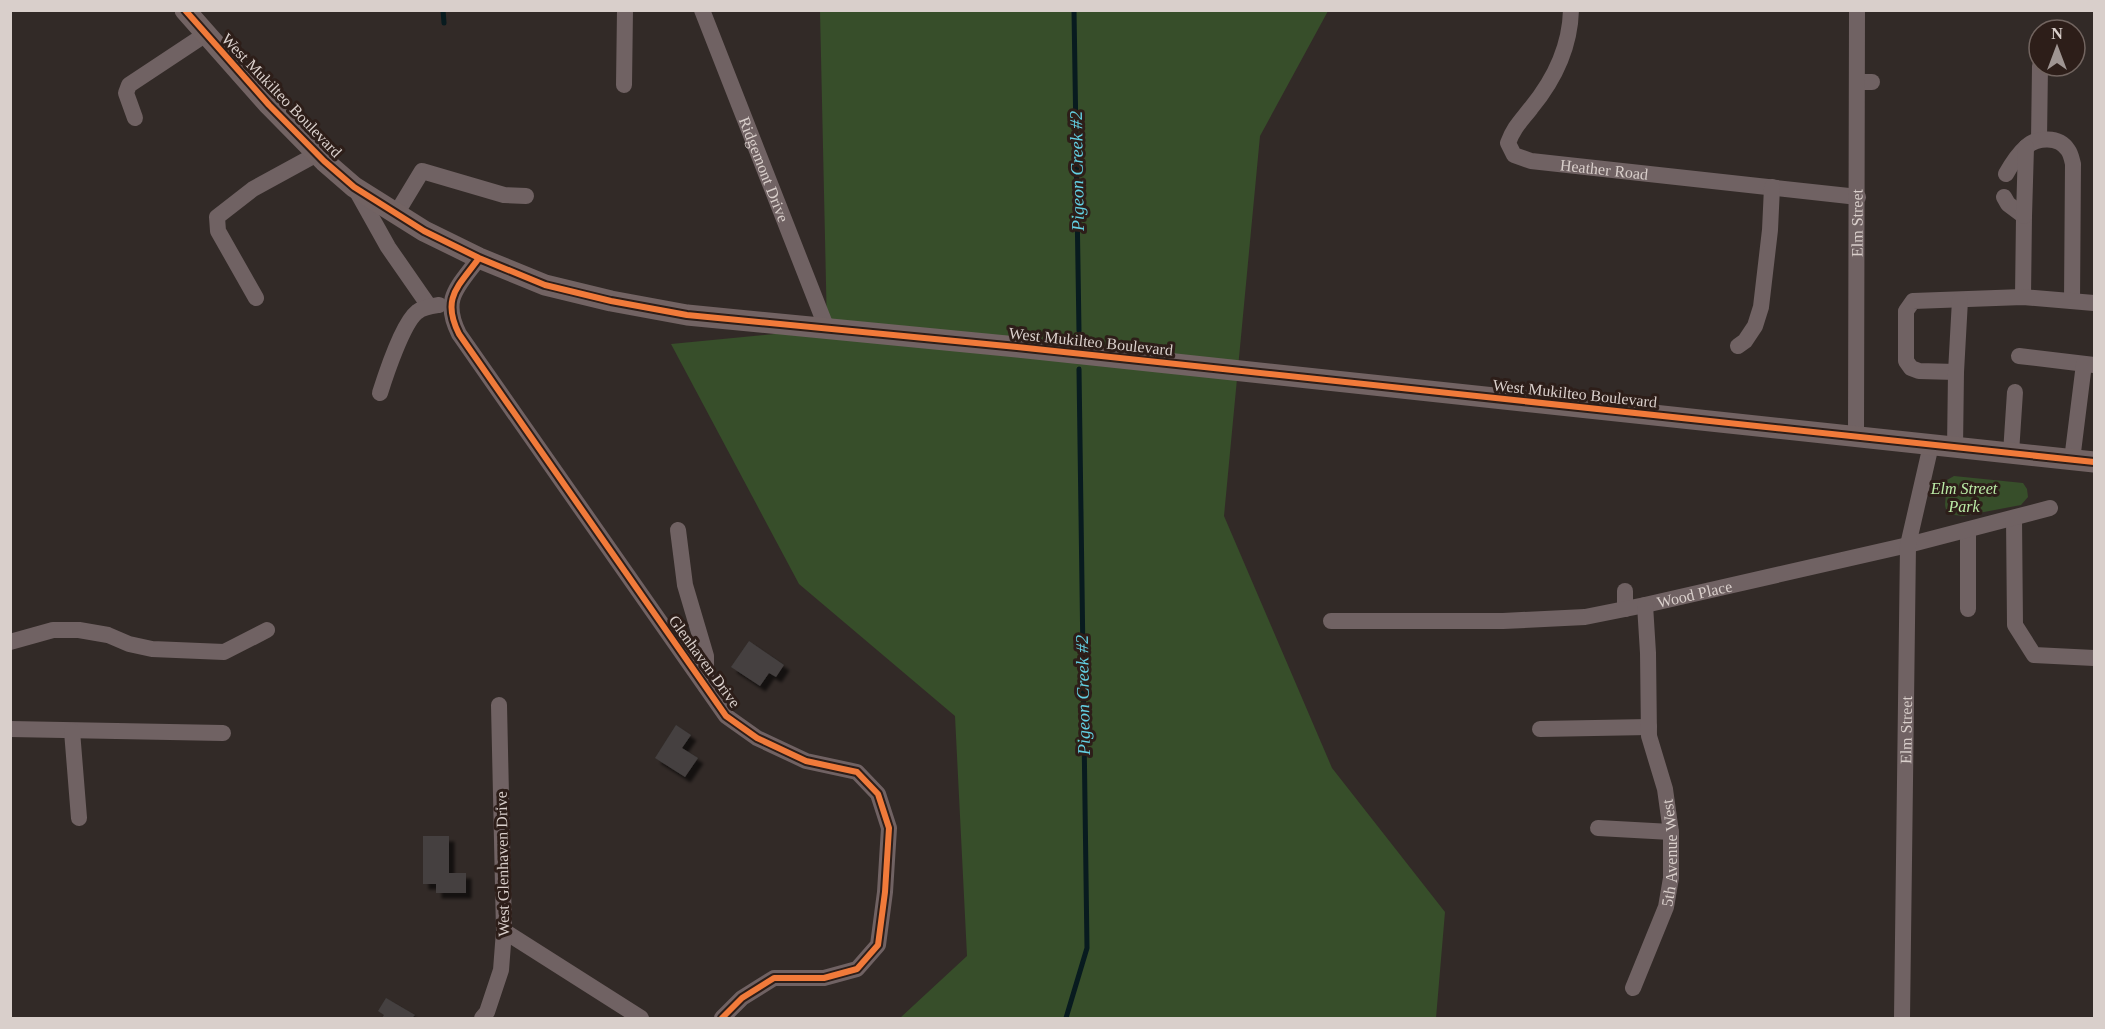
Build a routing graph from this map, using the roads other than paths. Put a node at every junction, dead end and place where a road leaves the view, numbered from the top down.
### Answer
1 (185, 10) edge
2 (625, 10) edge
3 (702, 10) edge
4 (1571, 10) edge
5 (1857, 10) edge
6 (206, 34) junction
7 (2039, 78) edge
8 (624, 85) dead end
9 (135, 118) dead end
10 (2032, 143) junction
11 (317, 154) junction
12 (2006, 174) dead end
13 (354, 187) junction
14 (1772, 188) junction
15 (526, 196) dead end
16 (1858, 197) junction
17 (2004, 197) dead end
18 (396, 214) junction
19 (2024, 216) junction
20 (479, 258) junction
21 (2023, 297) junction
22 (256, 298) dead end
23 (1959, 300) junction
24 (2072, 301) junction
25 (2094, 303) edge
26 (450, 304) junction
27 (429, 306) junction
28 (827, 329) junction
29 (1738, 346) dead end
30 (2019, 356) dead end
31 (2089, 365) edge
32 (1956, 372) junction
33 (2015, 392) dead end
34 (380, 393) dead end
35 (1857, 436) junction
36 (1931, 445) junction
37 (1955, 447) junction
38 (2011, 453) junction
39 (2072, 460) junction
40 (2094, 462) edge
41 (2050, 508) dead end
42 (2014, 518) junction
43 (678, 530) dead end
44 (1968, 530) junction
45 (1908, 545) junction
46 (1625, 591) dead end
47 (1645, 605) junction
48 (1625, 609) junction
49 (1968, 609) dead end
50 (1331, 621) dead end
51 (267, 630) dead end
52 (10, 642) edge
53 (2094, 658) edge
54 (706, 687) junction
55 (499, 705) dead end
56 (1649, 727) junction
57 (10, 729) edge
58 (1539, 729) dead end
59 (72, 731) junction
60 (223, 733) dead end
61 (79, 818) dead end
62 (1598, 828) dead end
63 (1671, 832) junction
64 (504, 930) junction
65 (1633, 988) dead end
66 (482, 1018) edge
67 (641, 1018) edge
68 (722, 1018) edge
69 (1902, 1018) edge

1 - 6 main road, West Mukilteo Boulevard
2 - 8 street
3 - 28 street, Ridgemont Drive
4 - 14 street, Heather Road
5 - 16 street, Elm Street
6 - 9 street
6 - 11 main road, West Mukilteo Boulevard
7 - 10 street
10 - 12 street
10 - 19 street
10 - 24 street
11 - 13 main road, West Mukilteo Boulevard
11 - 22 street
13 - 18 main road, West Mukilteo Boulevard
13 - 27 street
14 - 16 street, Heather Road
14 - 29 street
15 - 18 street
16 - 35 street, Elm Street
17 - 19 street
18 - 20 main road, West Mukilteo Boulevard
19 - 21 street
20 - 26 street
20 - 28 main road, West Mukilteo Boulevard
21 - 23 street
21 - 24 street
23 - 32 street
23 - 32 street
24 - 25 street
26 - 27 street
26 - 54 street, Glenhaven Drive
27 - 34 street
28 - 35 main road, West Mukilteo Boulevard
30 - 31 street
31 - 39 street
32 - 37 street
33 - 38 street
35 - 36 main road, West Mukilteo Boulevard
36 - 37 main road, West Mukilteo Boulevard
36 - 45 street, Elm Street
37 - 38 main road, West Mukilteo Boulevard
38 - 39 main road, West Mukilteo Boulevard
39 - 40 main road, West Mukilteo Boulevard
41 - 42 street, Wood Place
42 - 44 street, Wood Place
42 - 53 street
43 - 54 street
44 - 45 street, Wood Place
44 - 49 street
45 - 47 street, Wood Place
45 - 69 street, Elm Street
46 - 48 street
47 - 48 street, Wood Place
47 - 56 street, 5th Avenue West
48 - 50 street, Wood Place
51 - 52 street
54 - 68 street, Glenhaven Drive
55 - 64 street, West Glenhaven Drive
56 - 58 street
56 - 63 street, 5th Avenue West
57 - 59 street
59 - 60 street
59 - 61 street
62 - 63 street
63 - 65 street, 5th Avenue West
64 - 66 street, West Glenhaven Drive
64 - 67 street

